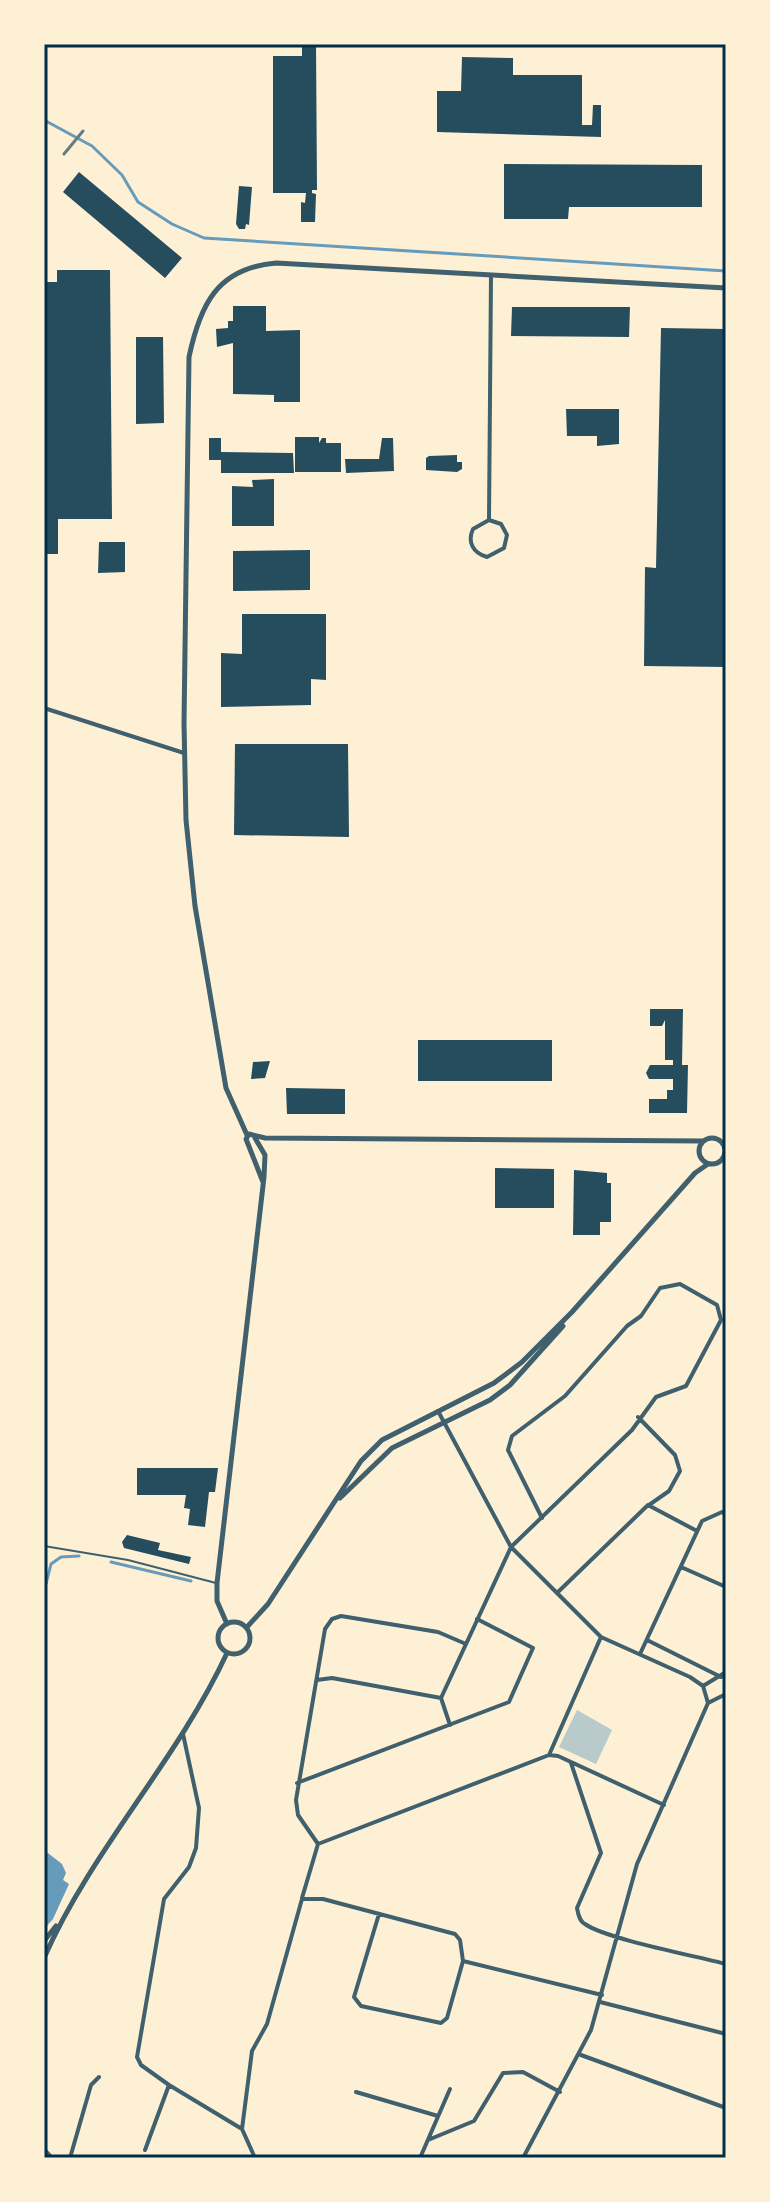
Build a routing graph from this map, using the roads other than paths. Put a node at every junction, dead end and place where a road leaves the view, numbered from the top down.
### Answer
1 (491, 276) junction
2 (726, 288) edge
3 (489, 520) junction
4 (44, 708) edge
5 (184, 753) junction
6 (247, 1135) junction
7 (684, 1138) junction
8 (257, 1140) junction
9 (704, 1141) junction
10 (725, 1144) edge
11 (250, 1146) junction
12 (699, 1147) junction
13 (726, 1153) edge
14 (699, 1156) junction
15 (708, 1164) junction
16 (695, 1173) junction
17 (263, 1182) junction
18 (572, 1312) junction
19 (438, 1411) junction
20 (638, 1417) junction
21 (444, 1422) junction
22 (334, 1504) junction
23 (648, 1505) junction
24 (726, 1515) edge
25 (542, 1518) junction
26 (697, 1531) junction
27 (44, 1546) edge
28 (511, 1547) junction
29 (680, 1566) junction
30 (217, 1583) junction
31 (726, 1587) edge
32 (557, 1592) junction
33 (477, 1619) junction
34 (227, 1624) junction
35 (247, 1627) junction
36 (601, 1637) junction
37 (647, 1640) junction
38 (466, 1644) junction
39 (227, 1653) junction
40 (640, 1654) junction
41 (726, 1672) edge
42 (721, 1677) junction
43 (316, 1680) junction
44 (703, 1686) junction
45 (726, 1694) edge
46 (441, 1698) junction
47 (708, 1703) junction
48 (450, 1725) junction
49 (183, 1732) junction
50 (549, 1755) junction
51 (571, 1763) junction
52 (297, 1783) junction
53 (664, 1805) junction
54 (318, 1844) junction
55 (302, 1899) junction
56 (379, 1914) junction
57 (63, 1916) junction
58 (618, 1936) junction
59 (44, 1941) edge
60 (44, 1958) edge
61 (463, 1961) junction
62 (726, 1964) edge
63 (602, 1995) junction
64 (600, 2002) junction
65 (726, 2034) edge
66 (581, 2055) junction
67 (99, 2077) dead end
68 (169, 2085) junction
69 (450, 2089) dead end
70 (356, 2092) dead end
71 (560, 2092) junction
72 (726, 2108) edge
73 (438, 2116) junction
74 (242, 2129) junction
75 (428, 2140) junction
76 (44, 2149) edge
77 (145, 2150) joint
78 (52, 2158) edge
79 (70, 2158) edge
80 (144, 2158) edge
81 (255, 2158) edge
82 (420, 2158) edge
83 (523, 2158) edge

1 - 2 street
1 - 3 street
1 - 5 street
3 - 3 street
4 - 5 street
5 - 6 street
6 - 8 street
6 - 11 street
7 - 8 street
7 - 9 street
7 - 12 street
8 - 11 street
8 - 17 street
9 - 10 street
9 - 12 street
10 - 13 street
11 - 17 street
12 - 14 street
13 - 15 street
14 - 15 street
14 - 16 street
15 - 16 street
16 - 18 street
17 - 30 street
18 - 19 street
18 - 21 street
19 - 21 street
19 - 22 street
20 - 23 street
20 - 25 street
20 - 25 street
21 - 22 street
21 - 28 street
22 - 35 street
23 - 26 street
23 - 32 street
24 - 26 street
25 - 28 street
26 - 29 street
27 - 30 lane
28 - 32 street
28 - 33 street
29 - 31 street
29 - 37 street
30 - 34 street
32 - 36 street
33 - 38 street
33 - 48 street
34 - 35 street
34 - 39 street
35 - 39 street
36 - 40 street
36 - 50 street
37 - 40 street
37 - 42 street
38 - 43 street
38 - 46 street
39 - 49 street
40 - 44 street
41 - 42 street
42 - 44 street
43 - 46 street
43 - 52 street
44 - 47 street
45 - 47 street
46 - 48 street
47 - 53 street
48 - 52 street
49 - 57 street
49 - 68 street
50 - 51 street
50 - 54 street
51 - 53 street
51 - 58 street
52 - 54 street
53 - 58 street
54 - 55 street
55 - 56 street
55 - 74 street
56 - 61 street
56 - 61 street
57 - 59 street
57 - 60 street
58 - 62 street
58 - 63 street
61 - 63 street
63 - 64 street
64 - 65 street
64 - 66 street
66 - 71 street
66 - 72 street
67 - 79 street
68 - 74 street
68 - 77 street
69 - 73 street
70 - 73 street
71 - 75 street
71 - 83 street
73 - 75 street
74 - 81 street
75 - 82 street
76 - 78 street
77 - 80 lane

